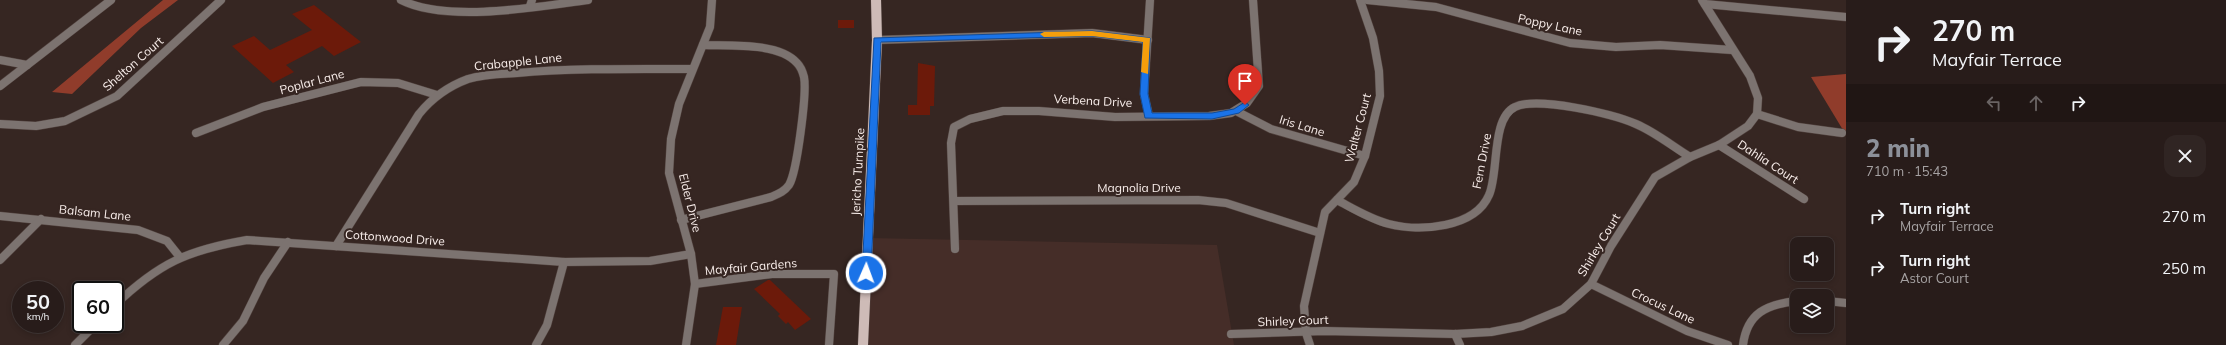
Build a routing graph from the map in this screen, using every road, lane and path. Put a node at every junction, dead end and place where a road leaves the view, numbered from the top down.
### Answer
1 (111, 0) edge
2 (221, 0) edge
3 (401, 0) edge
4 (588, 0) edge
5 (712, 0) edge
6 (876, 0) edge
7 (1150, 0) edge
8 (1253, 0) edge
9 (1360, 0) edge
10 (1367, 0) edge
11 (1703, 2) edge
12 (531, 3) edge
13 (1846, 17) edge
14 (877, 40) junction
15 (1148, 40) junction
16 (703, 44) junction
17 (1732, 50) junction
18 (0, 60) edge
19 (27, 64) junction
20 (691, 69) junction
21 (0, 86) edge
22 (436, 96) junction
23 (1236, 111) junction
24 (1757, 114) junction
25 (1148, 116) junction
26 (0, 124) edge
27 (196, 133) dead end
28 (1842, 133) dead end
29 (1719, 145) junction
30 (1365, 156) junction
31 (1690, 157) junction
32 (1804, 199) dead end
33 (1337, 200) junction
34 (954, 201) junction
35 (0, 216) edge
36 (41, 219) junction
37 (681, 220) junction
38 (1320, 233) junction
39 (288, 242) junction
40 (336, 246) junction
41 (955, 249) dead end
42 (691, 254) junction
43 (179, 256) junction
44 (0, 260) edge
45 (564, 262) junction
46 (695, 284) junction
47 (1590, 284) junction
48 (124, 297) edge
49 (1790, 301) edge
50 (1834, 302) edge
51 (1846, 304) edge
52 (87, 333) edge
53 (1231, 334) dead end
54 (1306, 334) junction
55 (1455, 334) junction
56 (75, 345) edge
57 (223, 345) edge
58 (536, 345) edge
59 (686, 345) edge
60 (829, 345) edge
61 (863, 345) edge
62 (1310, 345) edge
63 (1460, 345) edge
64 (1728, 345) edge
65 (1743, 345) edge

1 - 19 street
2 - 26 street, Shelton Court
3 - 12 street
4 - 12 street
5 - 16 street, Elder Drive
6 - 14 main road, Jericho Turnpike
7 - 15 street
8 - 23 street, Verbena Drive
9 - 30 street, Walter Court
10 - 17 street, Poppy Lane
11 - 13 street
11 - 17 street
14 - 15 street
14 - 61 main road, Jericho Turnpike
15 - 25 street
16 - 20 street, Elder Drive
16 - 37 street
17 - 24 street
18 - 19 street
19 - 21 street
20 - 22 street, Crabapple Lane
20 - 37 street, Elder Drive
22 - 27 street, Poplar Lane
22 - 40 street, Crabapple Lane
23 - 25 street, Verbena Drive
23 - 30 street, Iris Lane
24 - 28 street
24 - 29 street, Shirley Court
25 - 34 street, Verbena Drive
29 - 31 street, Shirley Court
29 - 32 street, Dahlia Court
30 - 33 street, Walter Court
31 - 33 street, Fern Drive
31 - 47 street, Shirley Court
33 - 38 street, Walter Court
34 - 38 street, Magnolia Drive
34 - 41 street, Verbena Drive
35 - 36 street, Balsam Lane
36 - 43 street, Balsam Lane
36 - 44 street
37 - 42 street, Elder Drive
38 - 54 street, Walter Court
39 - 40 street, Cottonwood Drive
39 - 43 street, Cottonwood Drive
39 - 57 street
40 - 45 street, Cottonwood Drive
42 - 45 street, Cottonwood Drive
42 - 46 street, Elder Drive
43 - 48 street, Cottonwood Drive
45 - 58 street
46 - 59 street, Elder Drive
46 - 60 street, Mayfair Gardens
47 - 55 street, Shirley Court
47 - 64 street, Crocus Lane
49 - 65 street
50 - 51 street
52 - 56 street
53 - 54 street, Shirley Court
54 - 55 street, Shirley Court
54 - 62 street, Walter Court
55 - 63 street

